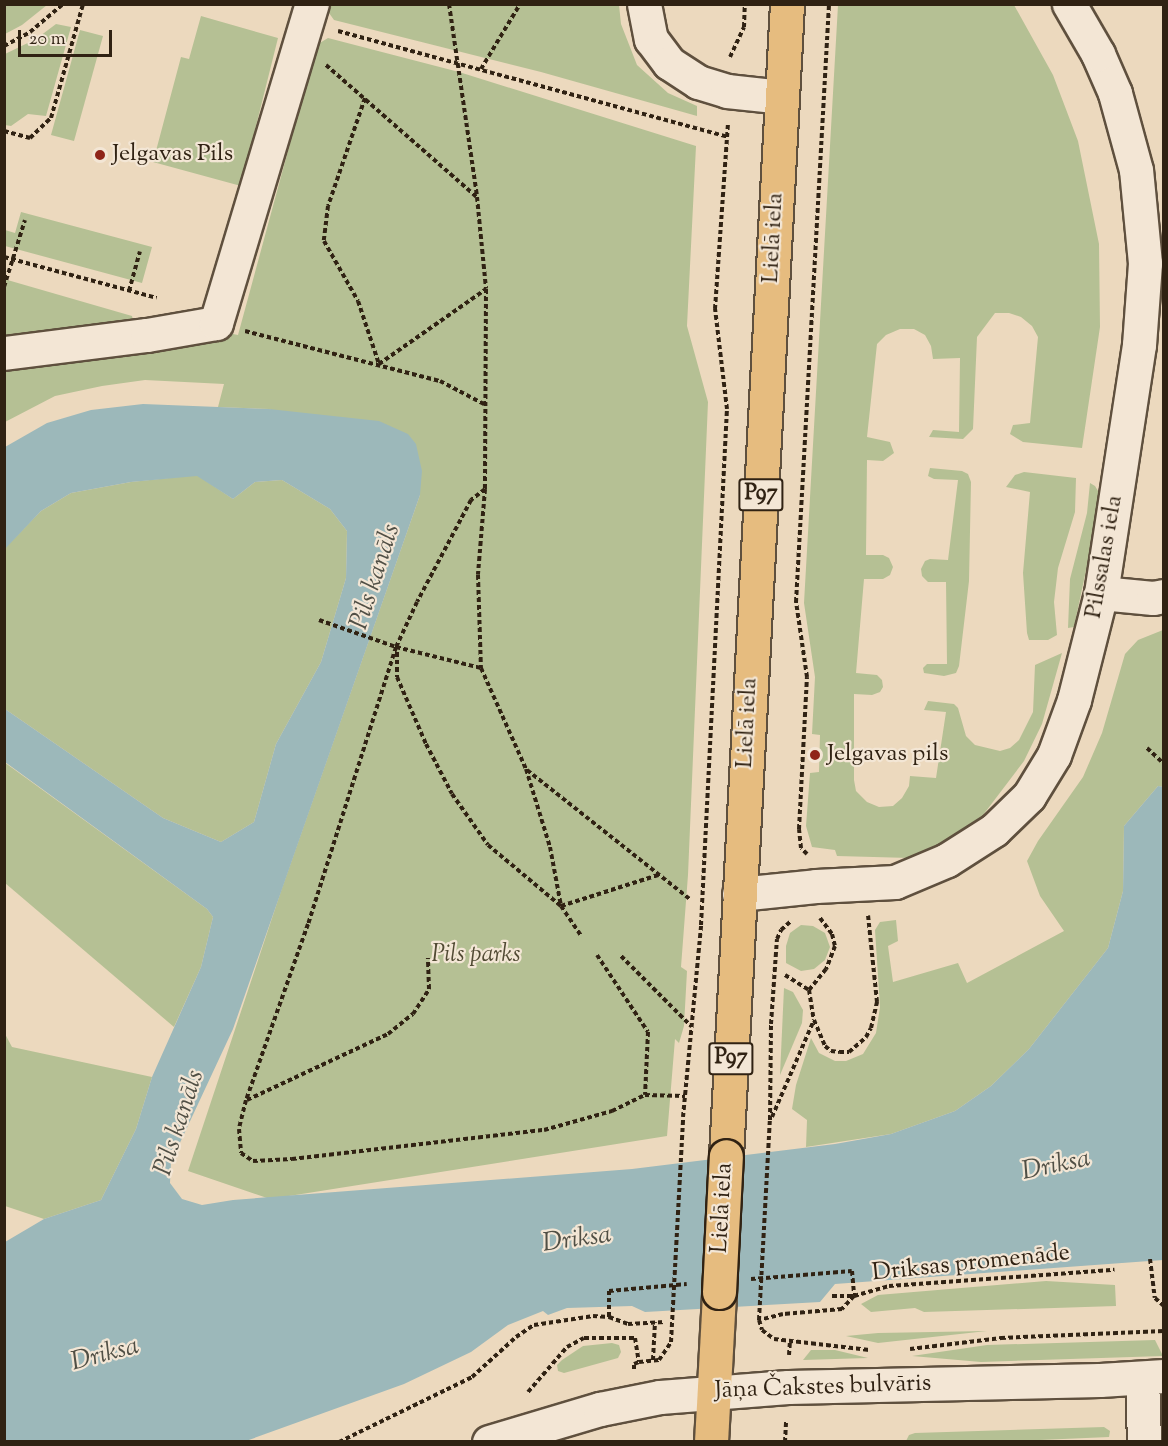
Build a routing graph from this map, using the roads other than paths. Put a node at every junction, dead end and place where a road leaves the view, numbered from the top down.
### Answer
1 (644, 4) edge
2 (787, 4) edge
3 (1069, 4) edge
4 (307, 24) edge
5 (782, 97) junction
6 (4, 353) edge
7 (1101, 593) junction
8 (1164, 596) edge
9 (739, 894) junction
10 (1153, 1377) edge
11 (714, 1393) junction
12 (489, 1442) edge
13 (711, 1442) edge
14 (1144, 1442) edge

1 - 5 street
2 - 5 main road, Lielā iela / P97
3 - 7 street, Pilssalas iela
4 - 6 street
5 - 9 main road, Lielā iela / P97
7 - 8 street
7 - 9 street, Pilssalas iela
9 - 11 main road, Lielā iela / P97, bridge
10 - 11 street, Jāņa Čakstes bulvāris
10 - 14 street
11 - 12 street, Jāņa Čakstes bulvāris
11 - 13 main road, Lielā iela / P97

